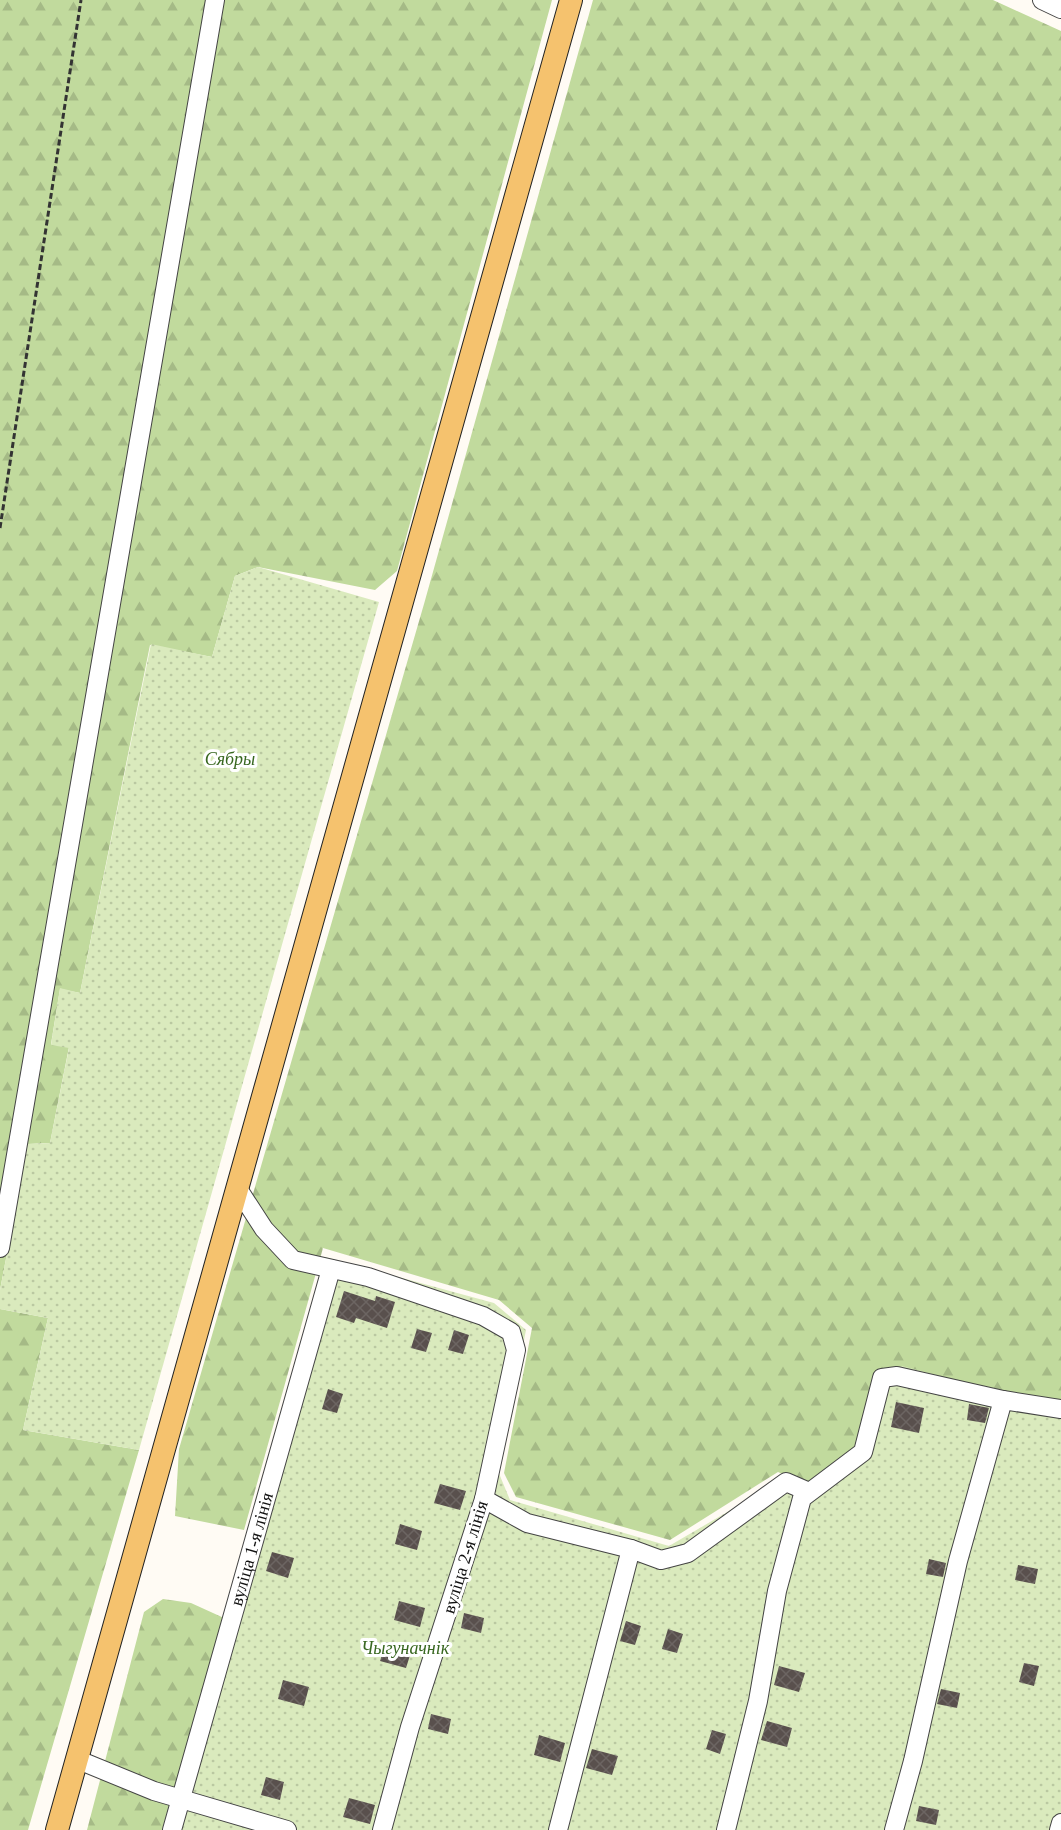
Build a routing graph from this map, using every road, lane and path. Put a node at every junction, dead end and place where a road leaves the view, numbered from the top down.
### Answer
1 (81, 0) edge
2 (215, 0) edge
3 (571, 0) edge
4 (1042, 0) edge
5 (1061, 9) edge
6 (0, 528) edge
7 (238, 1189) junction
8 (0, 1248) edge
9 (331, 1269) junction
10 (1003, 1400) junction
11 (1061, 1409) edge
12 (809, 1492) junction
13 (484, 1499) junction
14 (631, 1549) junction
15 (76, 1759) junction
16 (182, 1798) junction
17 (1061, 1823) edge
18 (57, 1830) edge
19 (172, 1830) edge
20 (287, 1830) edge
21 (382, 1830) edge
22 (558, 1830) edge
23 (726, 1830) edge
24 (894, 1830) edge
25 (1059, 1830) edge

1 - 6 path
2 - 8 street
3 - 7 main road
4 - 5 street
7 - 9 street
7 - 15 main road
9 - 13 street, вуліца 2-я лінія
9 - 16 street, вуліца 1-я лінія
10 - 11 street
10 - 12 street
10 - 24 street
12 - 14 street
12 - 23 street
13 - 14 street
13 - 21 street, вуліца 2-я лінія
14 - 22 street
15 - 16 street
15 - 18 main road
16 - 19 street, вуліца 1-я лінія
16 - 20 street
17 - 25 street

